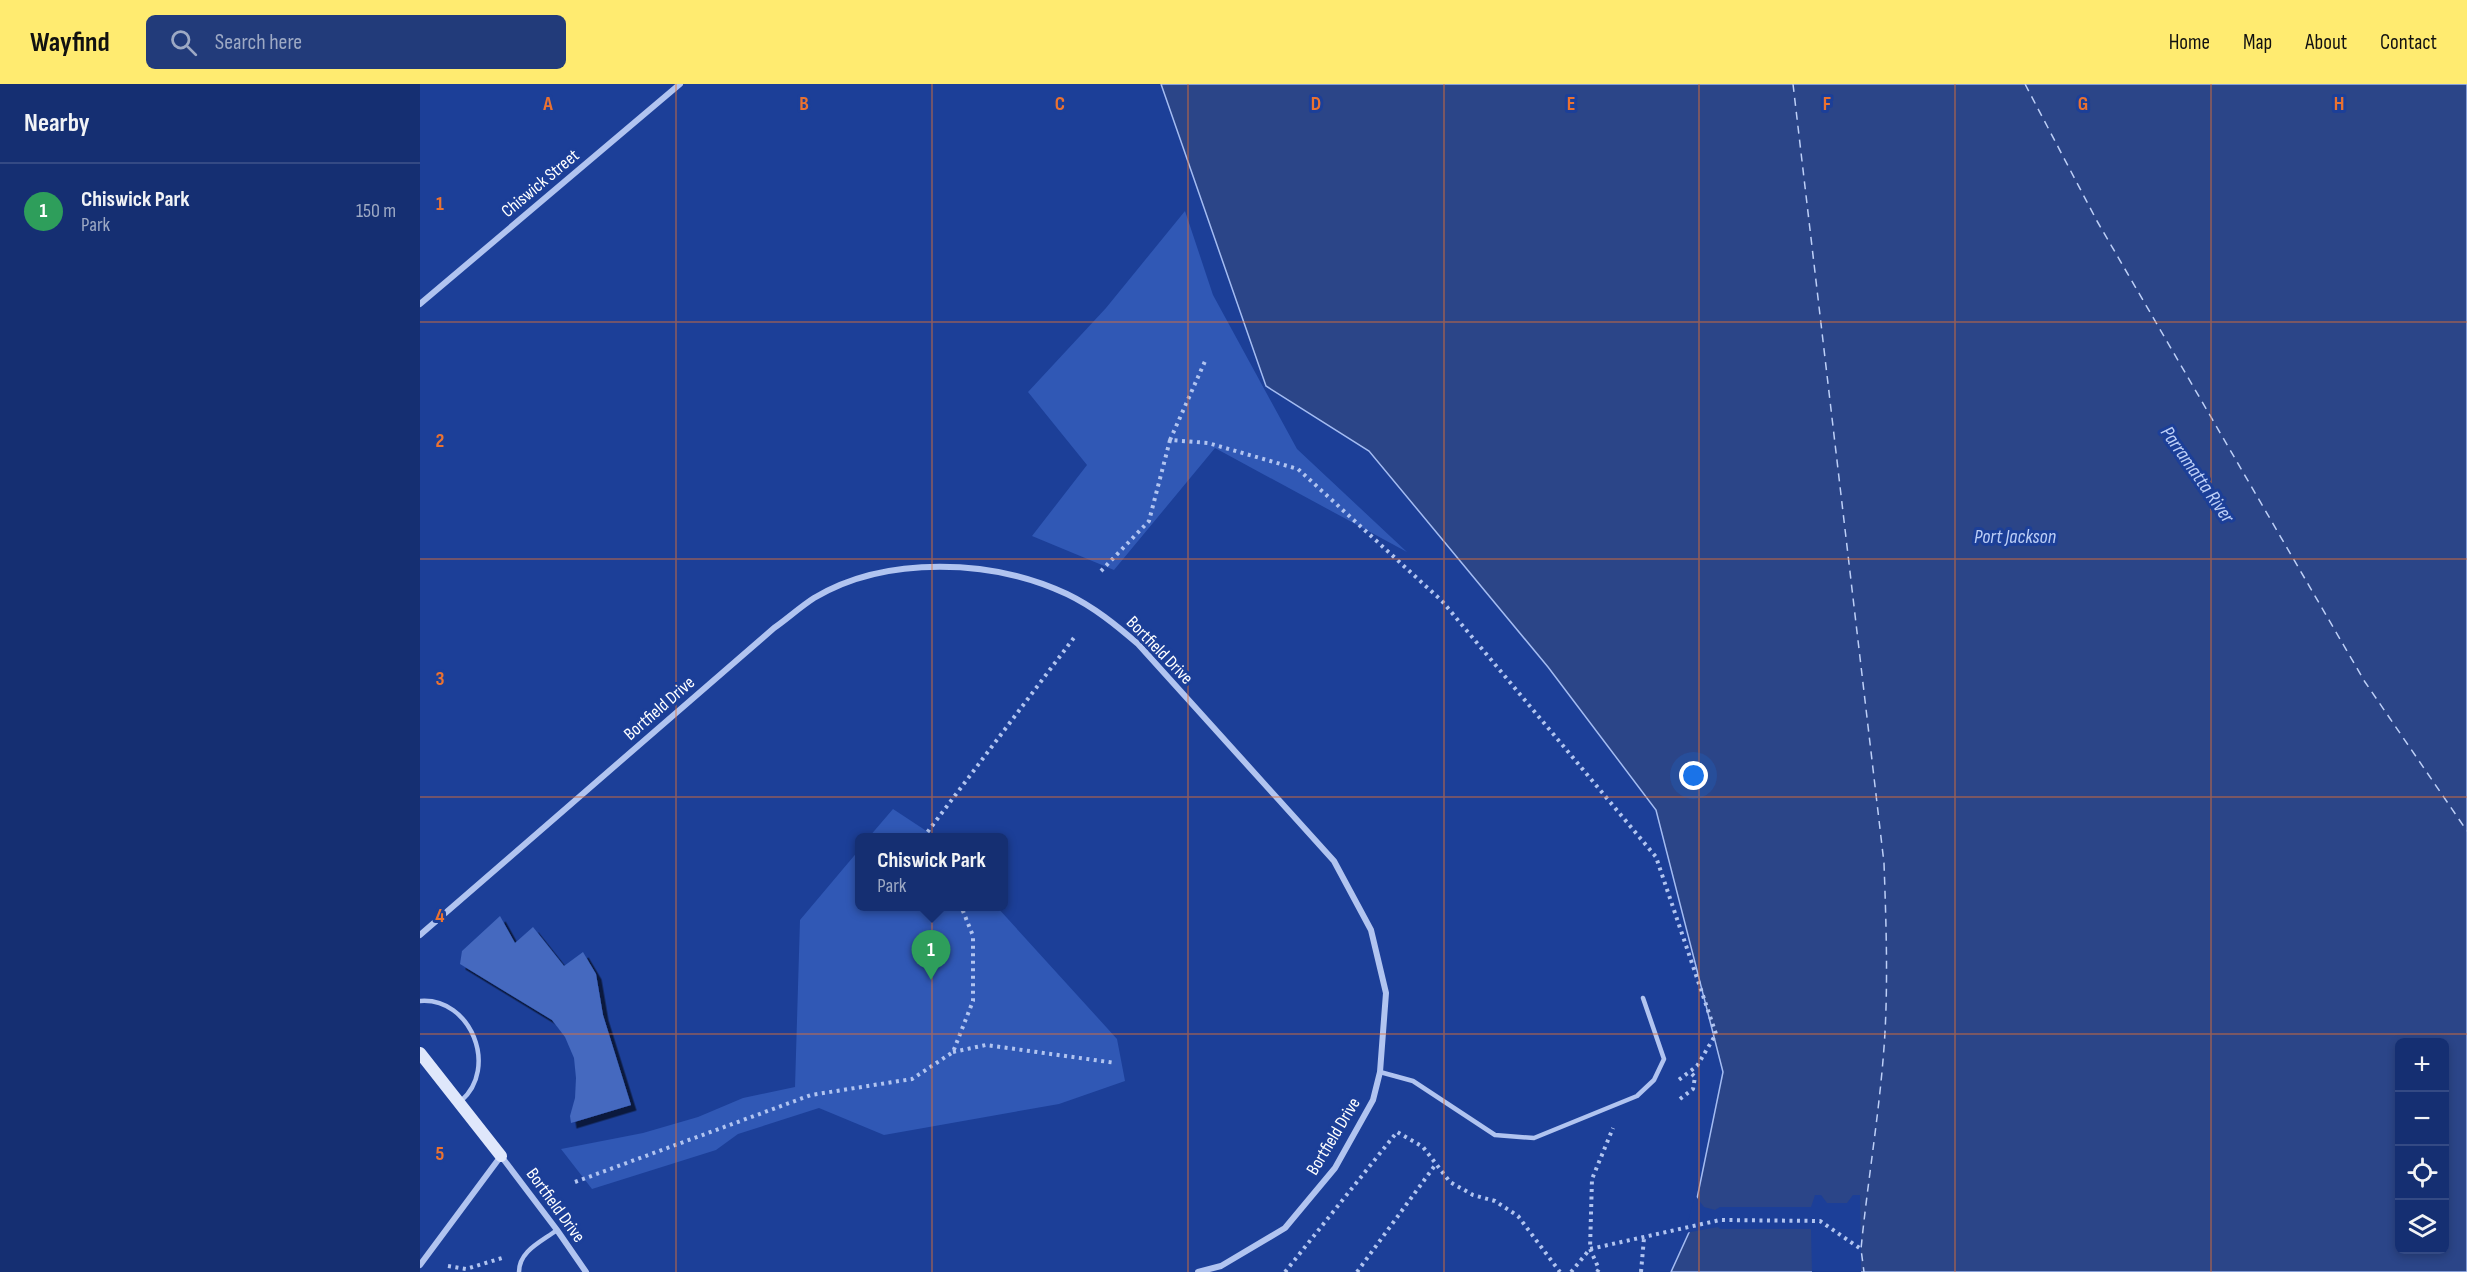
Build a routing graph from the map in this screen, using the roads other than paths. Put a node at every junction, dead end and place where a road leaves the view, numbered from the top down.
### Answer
1 (680, 84) edge
2 (420, 304) edge
3 (420, 935) edge
4 (1643, 998) dead end
5 (420, 1001) edge
6 (420, 1053) edge
7 (1380, 1072) junction
8 (459, 1103) junction
9 (501, 1156) junction
10 (557, 1230) junction
11 (420, 1265) edge
12 (519, 1272) edge
13 (586, 1272) edge
14 (1198, 1272) edge

1 - 2 street, Chiswick Street
3 - 7 street, Bortfield Drive
4 - 7 lane
5 - 8 lane
6 - 8 street
7 - 14 street, Bortfield Drive
8 - 9 street
9 - 10 street, Bortfield Drive
9 - 11 street
10 - 12 lane
10 - 13 street, Bortfield Drive

